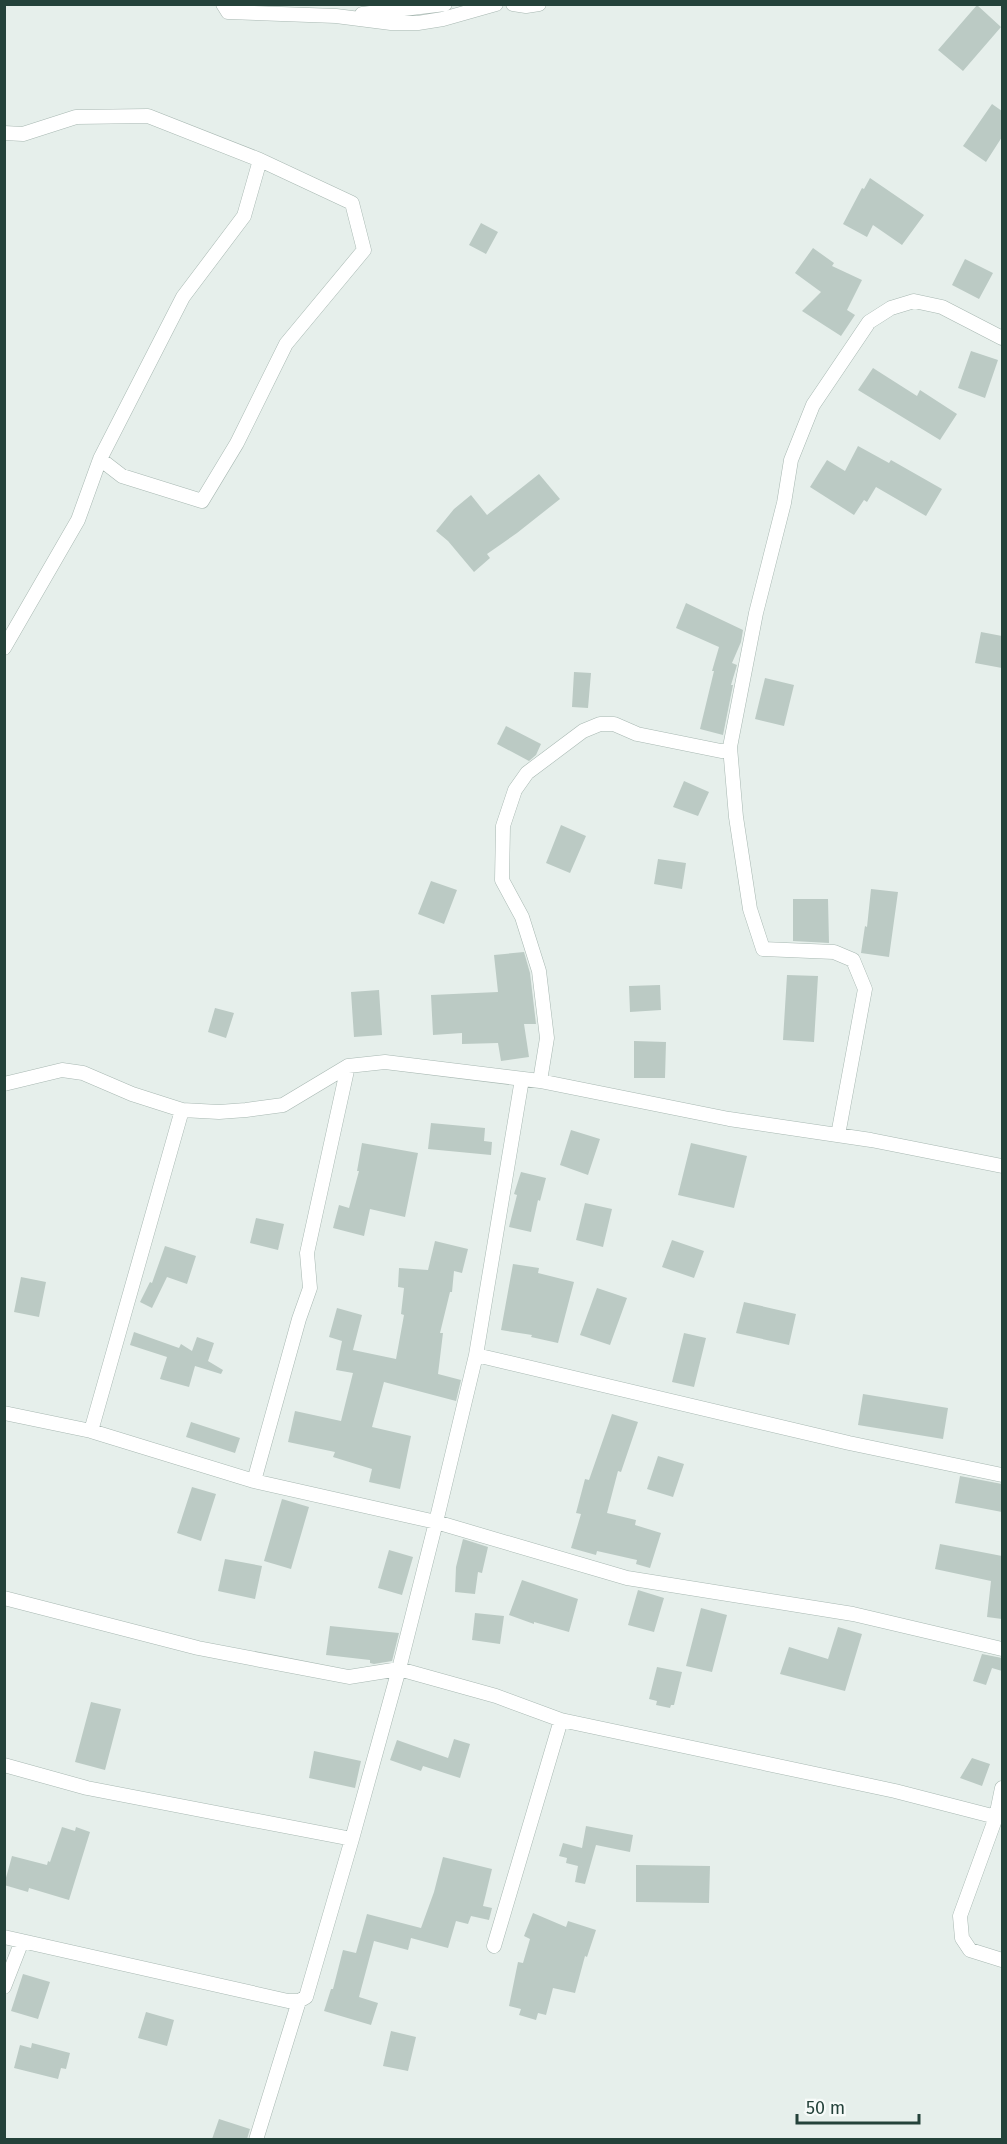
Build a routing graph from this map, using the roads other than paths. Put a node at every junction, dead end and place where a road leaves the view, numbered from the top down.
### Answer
1 (223, 4) edge
2 (445, 4) edge
3 (496, 4) edge
4 (513, 4) edge
5 (539, 4) edge
6 (336, 16) junction
7 (4, 133) edge
8 (260, 160) junction
9 (1002, 339) edge
10 (100, 459) junction
11 (4, 648) edge
12 (730, 747) junction
13 (348, 1066) junction
14 (522, 1079) junction
15 (540, 1082) junction
16 (4, 1084) edge
17 (182, 1110) junction
18 (838, 1135) junction
19 (1002, 1166) edge
20 (476, 1355) junction
21 (4, 1413) edge
22 (91, 1431) junction
23 (1002, 1475) edge
24 (254, 1481) junction
25 (436, 1522) junction
26 (4, 1598) edge
27 (1002, 1649) edge
28 (399, 1669) junction
29 (561, 1720) junction
30 (4, 1765) edge
31 (1002, 1788) edge
32 (996, 1817) junction
33 (352, 1839) junction
34 (4, 1936) edge
35 (22, 1941) junction
36 (494, 1946) dead end
37 (1002, 1960) edge
38 (4, 1987) edge
39 (299, 2001) junction
40 (256, 2139) edge

1 - 6 street
2 - 6 street
3 - 6 street
4 - 5 street
7 - 8 street
8 - 10 street
8 - 10 street
9 - 12 street
10 - 11 street
12 - 15 street
12 - 18 street
13 - 14 street
13 - 17 street
13 - 24 street
14 - 15 street
14 - 20 street
15 - 18 street
16 - 17 street
17 - 22 street
18 - 19 street
20 - 23 street
20 - 25 street
21 - 22 street
22 - 24 street
24 - 25 street
25 - 27 street
25 - 28 street
26 - 28 street
28 - 29 street
28 - 33 street
29 - 32 street
29 - 36 street
30 - 33 street
31 - 32 street
32 - 37 street
33 - 39 street
34 - 35 street
35 - 38 street
35 - 39 street
39 - 40 street

